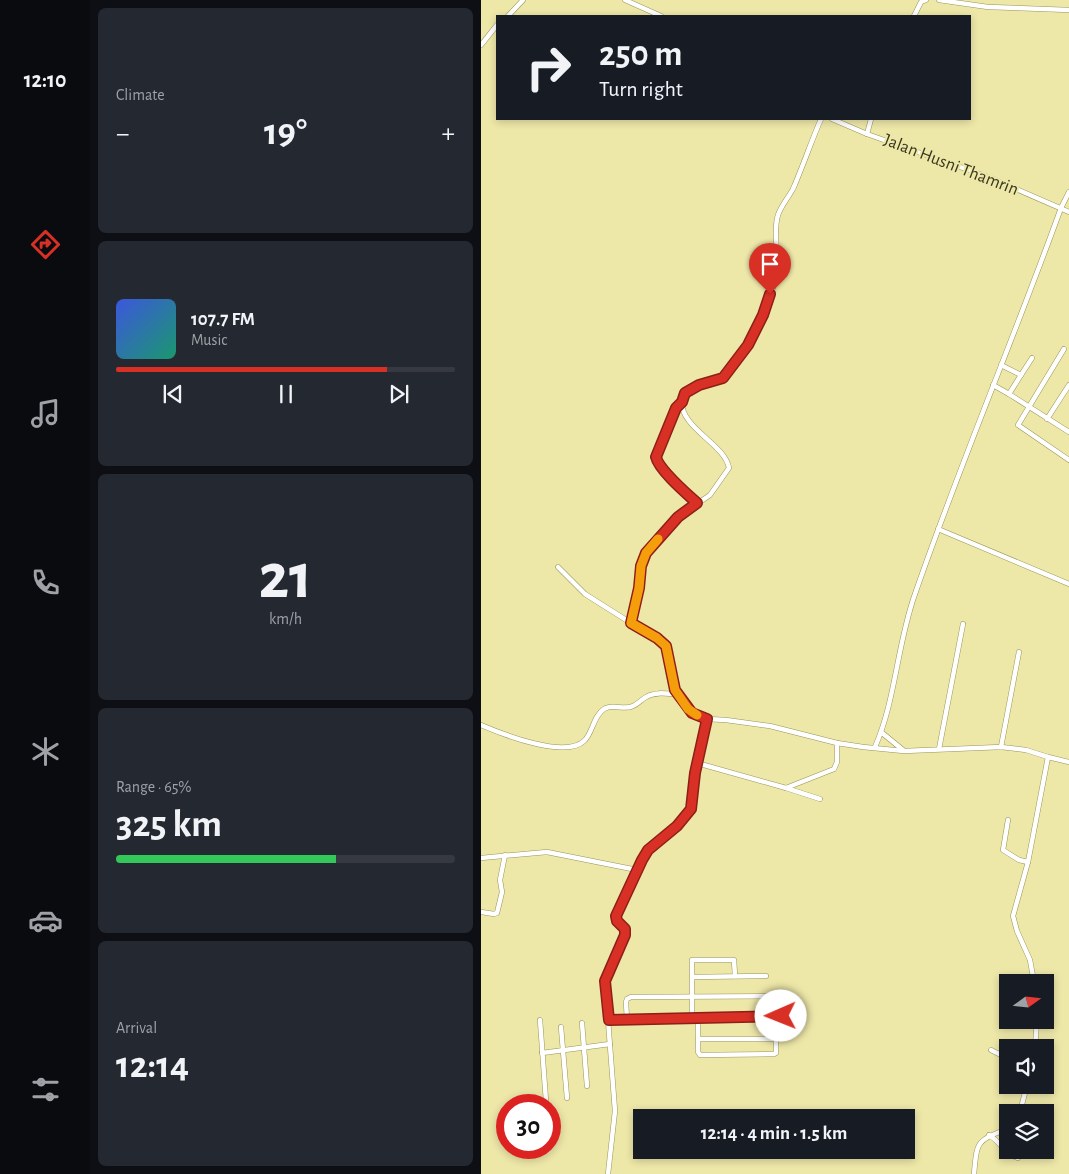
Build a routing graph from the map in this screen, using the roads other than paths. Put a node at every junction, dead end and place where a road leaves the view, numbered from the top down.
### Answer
1 (523, 0) edge
2 (625, 0) edge
3 (926, 0) edge
4 (939, 0) edge
5 (1069, 10) edge
6 (509, 15) edge
7 (659, 15) edge
8 (914, 15) edge
9 (496, 26) edge
10 (481, 45) edge
11 (821, 120) edge
12 (834, 120) edge
13 (871, 120) edge
14 (867, 134) junction
15 (1069, 192) edge
16 (1061, 208) junction
17 (1069, 212) edge
18 (1064, 349) dead end
19 (1032, 358) dead end
20 (1001, 365) junction
21 (1021, 375) junction
22 (993, 385) junction
23 (1069, 385) edge
24 (1009, 394) junction
25 (682, 402) junction
26 (1028, 406) junction
27 (1047, 419) junction
28 (1069, 424) edge
29 (1067, 431) edge
30 (1069, 460) edge
31 (697, 503) junction
32 (938, 528) junction
33 (558, 567) dead end
34 (1069, 584) edge
35 (631, 623) junction
36 (963, 624) dead end
37 (1019, 652) dead end
38 (679, 696) junction
39 (707, 719) junction
40 (481, 726) edge
41 (881, 732) junction
42 (837, 743) junction
43 (1001, 747) junction
44 (875, 748) junction
45 (939, 749) junction
46 (904, 751) junction
47 (1048, 757) junction
48 (1069, 762) edge
49 (697, 763) junction
50 (786, 788) junction
51 (819, 799) dead end
52 (1008, 820) dead end
53 (505, 855) junction
54 (481, 858) edge
55 (1028, 862) junction
56 (637, 870) junction
57 (481, 912) edge
58 (1033, 974) edge
59 (735, 976) junction
60 (766, 976) dead end
61 (692, 977) junction
62 (692, 997) junction
63 (781, 1016) junction
64 (692, 1018) junction
65 (698, 1018) junction
66 (540, 1020) dead end
67 (609, 1020) junction
68 (627, 1020) junction
69 (582, 1023) dead end
70 (561, 1027) dead end
71 (698, 1039) junction
72 (776, 1039) junction
73 (610, 1044) junction
74 (584, 1048) junction
75 (991, 1050) dead end
76 (564, 1051) junction
77 (543, 1053) junction
78 (999, 1054) edge
79 (587, 1086) dead end
80 (546, 1094) edge
81 (567, 1098) dead end
82 (999, 1132) edge
83 (989, 1135) junction
84 (999, 1142) edge
85 (608, 1174) edge
86 (974, 1174) edge

1 - 6 street
2 - 7 street
3 - 8 street
4 - 5 street
9 - 10 street
11 - 25 street
12 - 14 street, Jalan Husni Thamrin
13 - 14 street
14 - 16 street, Jalan Husni Thamrin
15 - 16 street
16 - 17 street, Jalan Husni Thamrin
16 - 20 street
18 - 26 street
19 - 21 street
20 - 21 street
20 - 22 street
21 - 24 street
22 - 24 street
22 - 32 street
23 - 27 street
24 - 26 street
25 - 31 street
25 - 31 street
26 - 27 street
26 - 30 street
27 - 29 street
28 - 29 street
31 - 35 street
32 - 34 street
32 - 41 street
33 - 35 street
35 - 38 street
36 - 45 street
37 - 43 street
38 - 39 street
38 - 40 street
39 - 42 street
39 - 49 street
41 - 44 street
41 - 46 street
42 - 44 street
42 - 50 street
43 - 45 street
43 - 47 street
44 - 46 street
45 - 46 street
47 - 48 street
47 - 55 street
49 - 50 street
49 - 56 street
50 - 51 street
52 - 55 street
53 - 54 street
53 - 56 street
53 - 57 street
55 - 58 street
56 - 67 street
59 - 60 street
59 - 61 street
59 - 61 street
61 - 62 street
62 - 63 street
62 - 64 street
62 - 68 street
63 - 65 street
63 - 72 street
64 - 65 street
64 - 68 street
65 - 71 street
66 - 77 street
67 - 68 street
67 - 73 street
69 - 74 street
70 - 76 street
71 - 72 street
71 - 72 street
73 - 74 street
73 - 85 street
74 - 76 street
74 - 79 street
75 - 78 street
76 - 77 street
76 - 81 street
77 - 80 street
82 - 83 street
83 - 84 street
83 - 86 street

